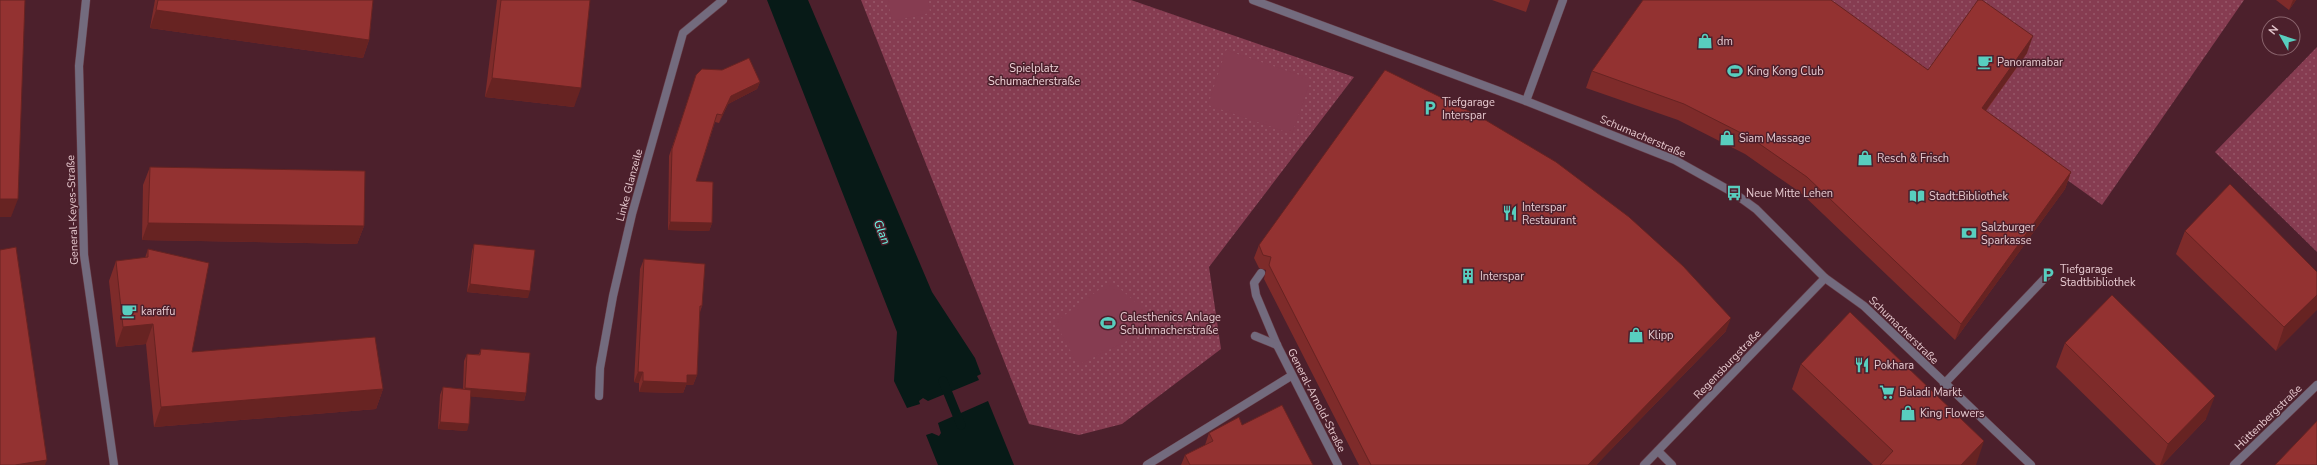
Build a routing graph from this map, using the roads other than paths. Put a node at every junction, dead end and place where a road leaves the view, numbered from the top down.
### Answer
1 (86, 0) edge
2 (723, 0) edge
3 (1253, 0) edge
4 (1563, 0) edge
5 (1526, 101) junction
6 (1261, 273) dead end
7 (2048, 275) dead end
8 (1825, 278) junction
9 (1255, 336) dead end
10 (1277, 345) junction
11 (1291, 376) junction
12 (1944, 384) junction
13 (2317, 385) edge
14 (599, 396) dead end
15 (1658, 451) junction
16 (1156, 463) edge
17 (114, 465) edge
18 (1147, 465) edge
19 (1338, 465) edge
20 (1644, 465) edge
21 (1672, 465) edge
22 (2031, 465) edge
23 (2234, 465) edge

1 - 17 street, General-Keyes-Straße
2 - 14 street, Linke Glanzeile
3 - 5 street, Schumacherstraße
4 - 5 street
5 - 8 street, Schumacherstraße
6 - 10 street, General-Arnold-Straße
7 - 12 street
8 - 12 street, Schumacherstraße
8 - 15 street, Regensburgstraße
9 - 10 street
10 - 11 street, General-Arnold-Straße
11 - 16 street
11 - 19 street, General-Arnold-Straße
12 - 22 street, Schumacherstraße
13 - 23 street, Hüttenbergstraße
15 - 20 street, Regensburgstraße
15 - 21 street
16 - 18 street

